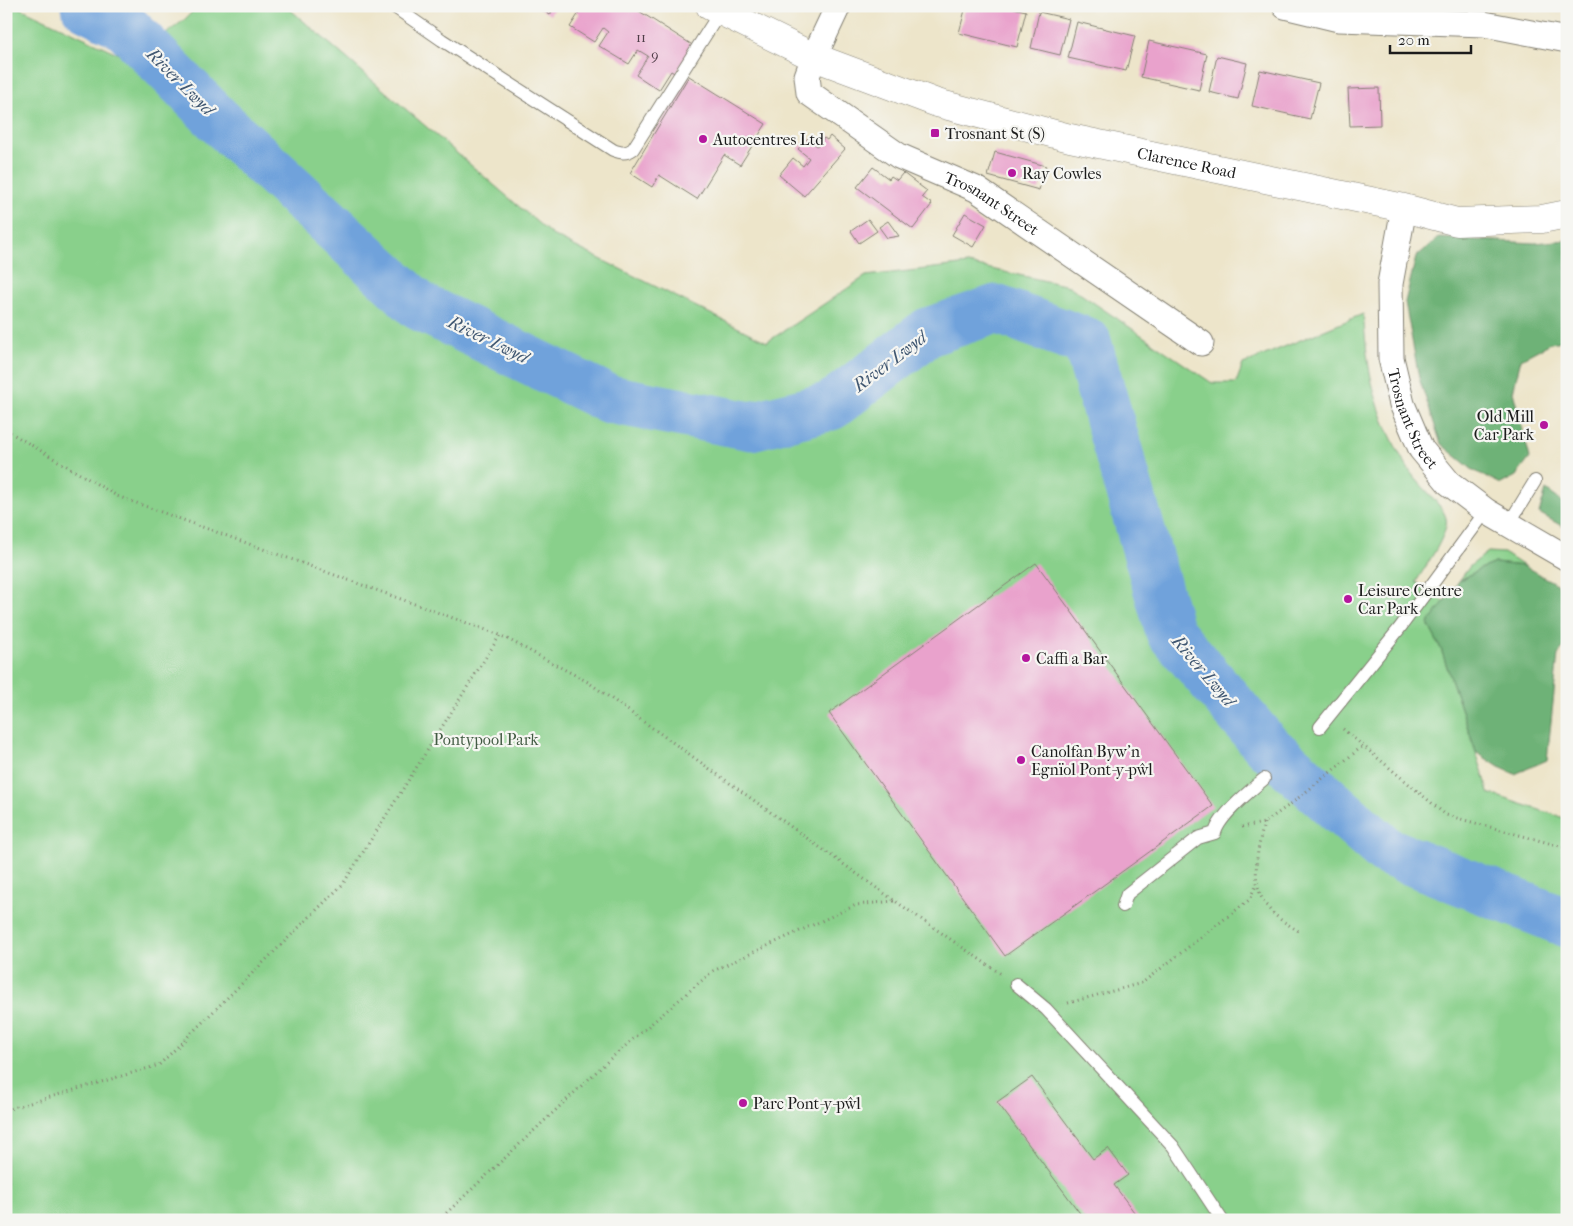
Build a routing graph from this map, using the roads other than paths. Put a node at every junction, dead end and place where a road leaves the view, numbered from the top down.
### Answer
1 (393, 6) edge
2 (838, 6) edge
3 (1286, 6) edge
4 (715, 9) edge
5 (1567, 40) edge
6 (814, 56) junction
7 (1404, 208) junction
8 (1567, 214) edge
9 (1201, 343) dead end
10 (1535, 481) dead end
11 (1486, 511) junction
12 (1508, 525) junction
13 (1567, 558) edge
14 (1320, 727) dead end
15 (1264, 779) dead end
16 (1123, 906) dead end
17 (1016, 984) road end
18 (1222, 1220) edge

1 - 4 lane
2 - 6 street, Trosnant Street
3 - 5 street
4 - 6 street, Clarence Road
6 - 7 street, Clarence Road
6 - 9 street, Trosnant Street
7 - 8 street, Clarence Road
7 - 11 street, Trosnant Street
10 - 12 lane
11 - 12 street, Trosnant Street
11 - 14 lane
12 - 13 street, Trosnant Street
15 - 16 lane
17 - 18 lane

